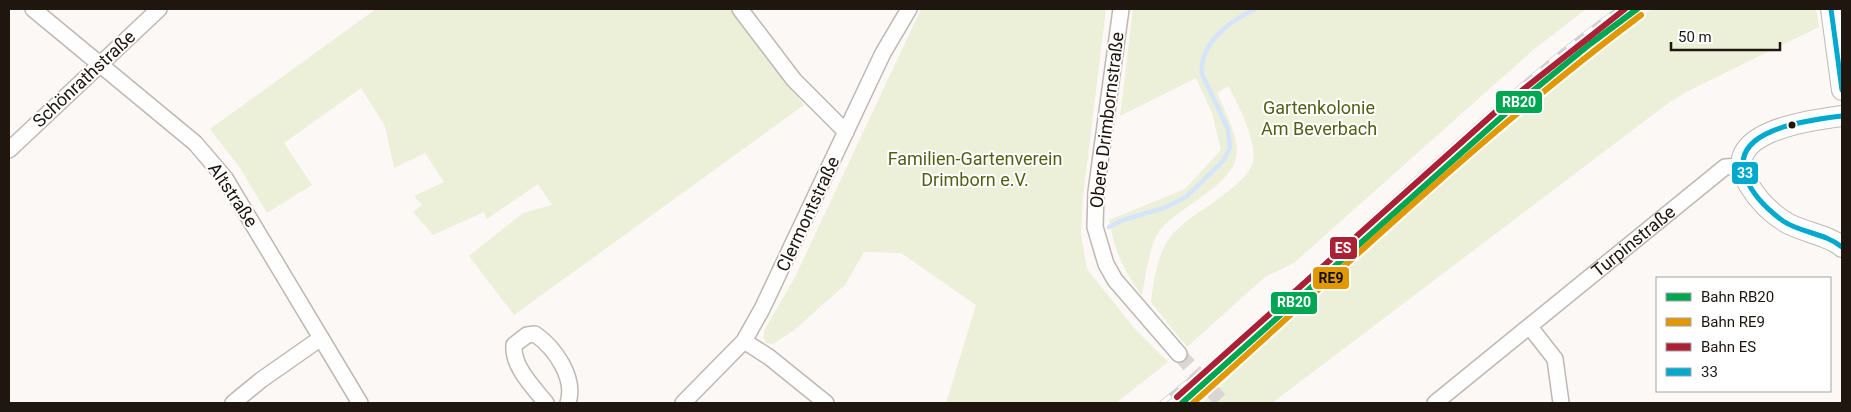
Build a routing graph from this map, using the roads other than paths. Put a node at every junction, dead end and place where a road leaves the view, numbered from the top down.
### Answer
1 (33, 9) edge
2 (159, 9) edge
3 (740, 9) edge
4 (908, 9) edge
5 (1120, 9) edge
6 (1831, 9) edge
7 (100, 64) junction
8 (1842, 90) edge
9 (1842, 116) edge
10 (846, 132) junction
11 (9, 150) edge
12 (1742, 166) junction
13 (1842, 247) edge
14 (1530, 327) junction
15 (321, 338) junction
16 (744, 341) junction
17 (1179, 354) tunnel mouth
18 (233, 403) edge
19 (360, 403) edge
20 (546, 403) edge
21 (568, 403) edge
22 (683, 403) edge
23 (826, 403) edge
24 (1435, 403) edge
25 (1561, 403) edge

1 - 7 street, Altstraße
2 - 7 street, Schönrathstraße
3 - 10 street
4 - 10 street, Clermontstraße
5 - 17 street, Obere Drimbornstraße
6 - 8 street
7 - 11 street, Schönrathstraße
7 - 15 street, Altstraße
9 - 12 street
10 - 16 street, Clermontstraße
12 - 13 street
12 - 14 street, Turpinstraße
14 - 24 street, Turpinstraße
14 - 25 street
15 - 18 street
15 - 19 street, Altstraße
16 - 22 street, Clermontstraße
16 - 23 street
20 - 21 street

